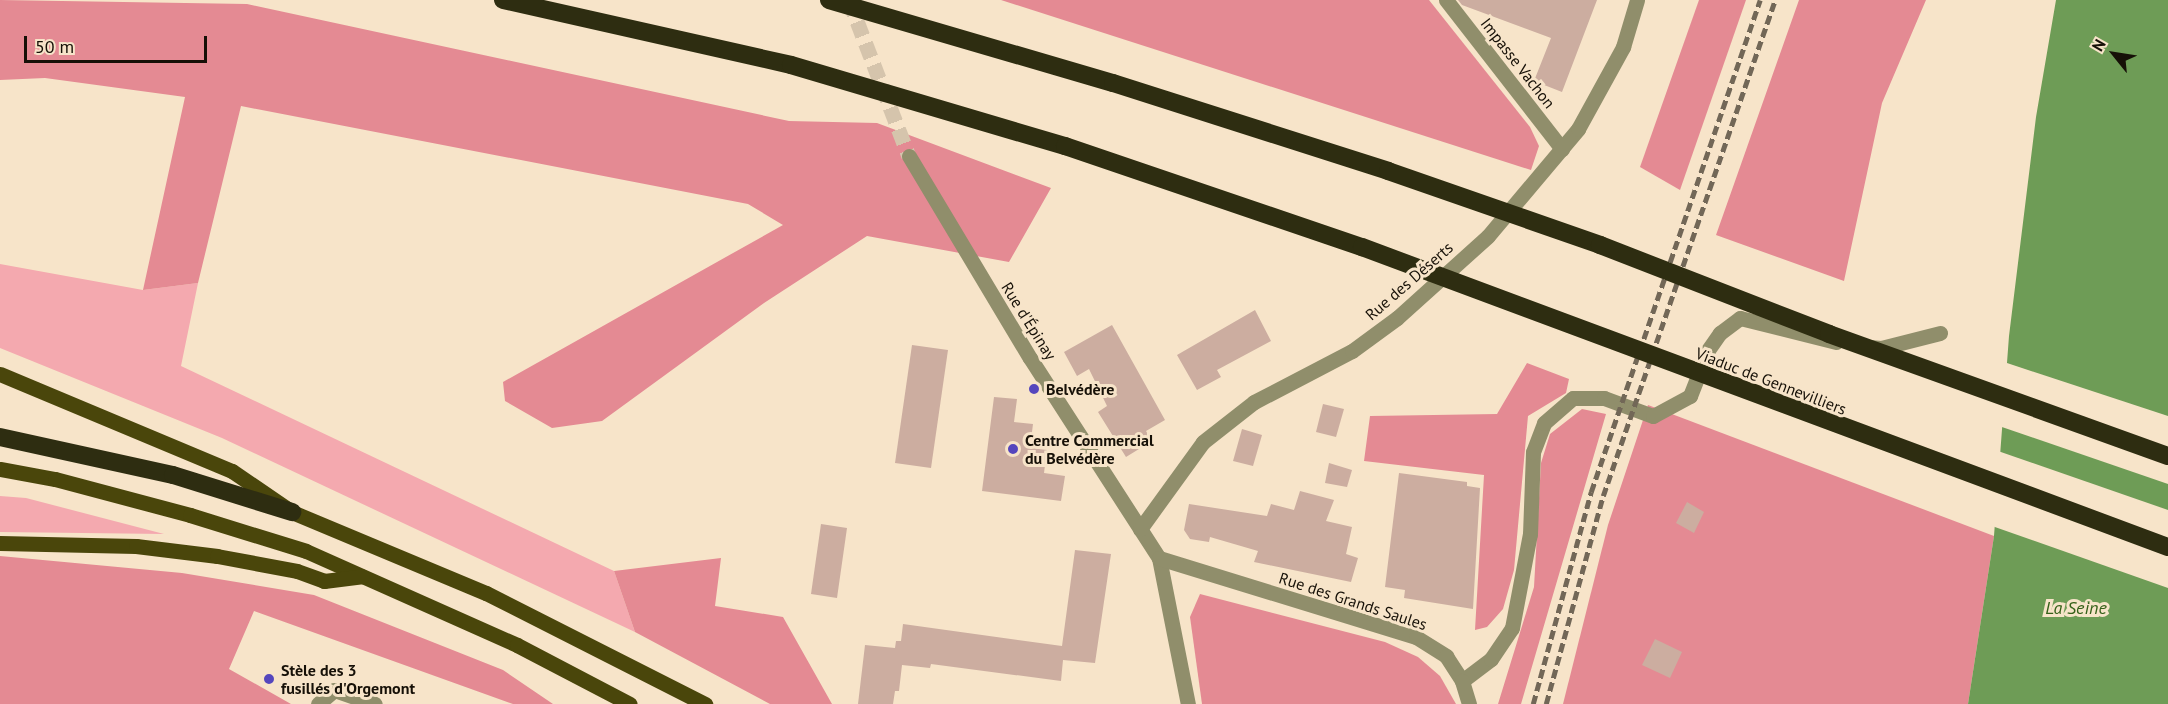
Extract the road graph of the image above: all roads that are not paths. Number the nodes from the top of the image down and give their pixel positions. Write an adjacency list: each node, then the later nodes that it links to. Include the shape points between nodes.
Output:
1 (503, 0): 15 (highway, Viaduc de Gennevilliers, bridge, via 791,65 1065,146 1362,247)
2 (829, 0): 10 (highway, bridge, via 1113,83 1388,171 1600,245 1840,338)
3 (1446, 0): 5 (street, Impasse Vachon)
4 (1637, 0): 5 (street, Rue des Déserts, via 1623,46 1609,74)
5 (1562, 149): 13 (street, Rue des Déserts, via 1488,236 1397,318 1352,351 1254,402 1203,442)
6 (909, 156): 13 (street, Rue d'Épinay)
7 (1940, 333): 18 (street, via 1881,348 1816,339 1740,318 1720,333 1708,350 1690,396 1653,416 1604,398 1573,398 1544,423 1533,452 1530,534 1512,628 1491,659)
8 (0, 374): 12 (main road, via 232,471)
9 (0, 437): 12 (highway, via 173,475)
10 (2168, 456)
11 (0, 469): 17 (main road, via 55,479 190,515 306,551)
12 (292, 512): 22 (main road, via 486,593)
13 (1140, 530): 16 (street, Rue d'Épinay)
14 (0, 543): 17 (main road, via 136,546 217,556 324,581)
15 (2168, 547)
16 (1159, 558): 18 (street, Rue des Grands Saules, via 1416,638 1446,656); 23 (street, Rue d'Épinay)
17 (363, 575): 21 (main road, via 517,645)
18 (1462, 681): 24 (street, Rue des Grands Saules)
19 (318, 704): 20 (street, via 334,690)
20 (375, 704)
21 (630, 704)
22 (705, 704)
23 (1188, 704)
24 (1469, 704)

